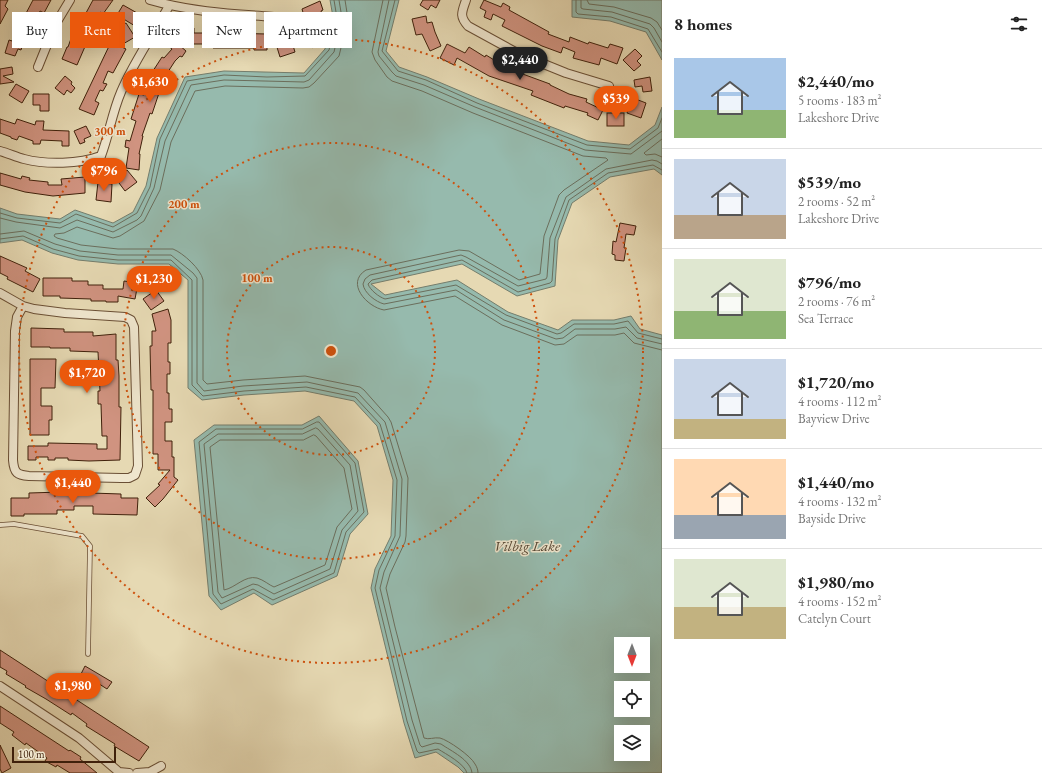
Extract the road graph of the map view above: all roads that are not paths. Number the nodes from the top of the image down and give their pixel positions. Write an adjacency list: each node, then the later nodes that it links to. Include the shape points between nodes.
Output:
1 (70, 0): 6 (street, via 55,25)
2 (150, 0): 4 (street)
3 (466, 0): 7 (street, via 461,15 468,26 519,54 566,73)
4 (169, 6): 5 (street, via 201,12); 8 (street, via 121,92 101,156 51,163 36,162)
5 (264, 16)
6 (38, 67)
7 (609, 86)
8 (0, 151)
9 (0, 293): 10 (street)
10 (23, 306): 10 (street, via 65,313 125,317 131,320 134,327 138,466 135,476 21,476 14,470 14,331 18,313)
11 (0, 526): 12 (lane, via 14,524 82,536 90,546)
12 (88, 654)
13 (0, 686): 15 (street, via 79,738 119,772)
14 (161, 766): 16 (street, via 150,772)
15 (129, 773)
16 (137, 773)

